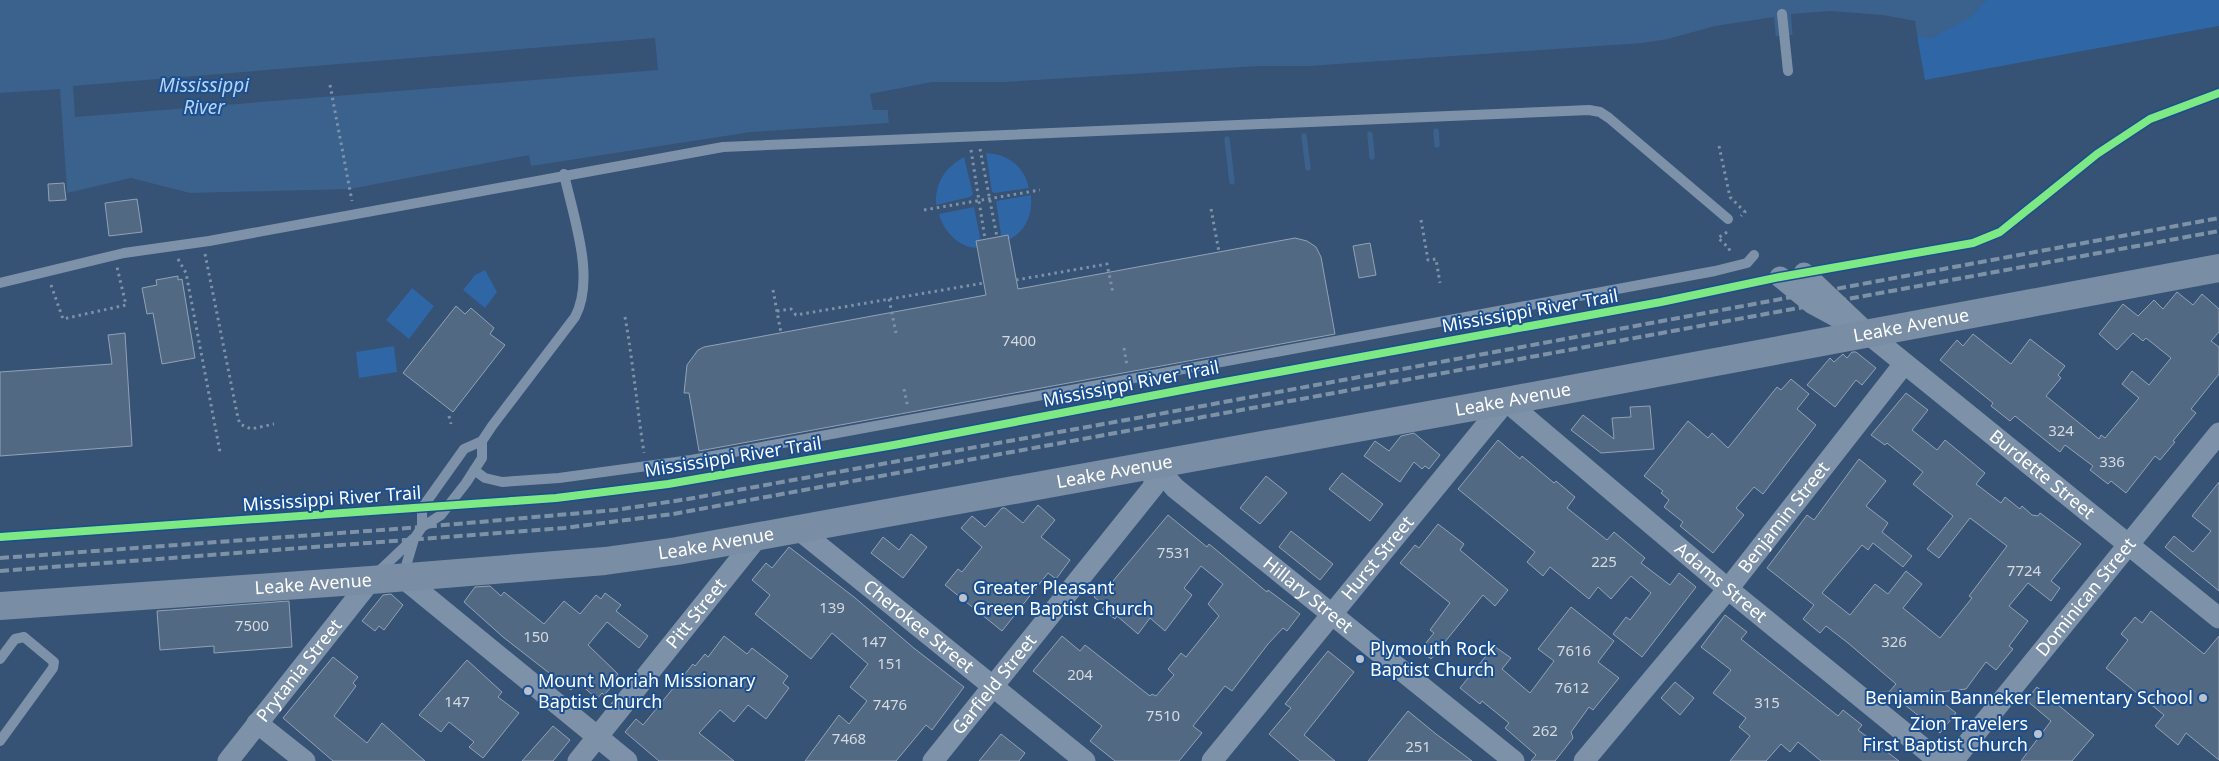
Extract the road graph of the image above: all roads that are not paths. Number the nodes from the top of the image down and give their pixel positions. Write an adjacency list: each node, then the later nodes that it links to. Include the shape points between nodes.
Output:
1 (1782, 14): 2 (lane)
2 (1788, 71)
3 (564, 174): 4 (lane, via 723,147 1589,110 1609,118); 9 (lane, via 170,245); 14 (lane, via 584,275 584,297 575,317)
4 (1732, 222)
5 (1754, 256): 16 (lane, via 1747,263 1716,271 691,460 568,477 502,482 485,478)
6 (2219, 268): 10 (street, Leake Avenue)
7 (1804, 273): 10 (street)
8 (1780, 277): 10 (street, via 1813,304)
9 (0, 283)
10 (1866, 332): 11 (street, Burdette Street); 12 (street, Leake Avenue)
11 (1904, 364): 21 (street, Burdette Street); 24 (street, Benjamin Street)
12 (1506, 401): 15 (street, Leake Avenue); 24 (street, Adams Street); 26 (street, Hurst Street)
13 (2219, 433): 21 (street, Dominican Street)
14 (482, 441): 16 (lane, via 482,458); 17 (lane, via 464,449 422,508)
15 (1153, 463): 18 (street, Leake Avenue); 26 (street, Hillary Street, via 1175,488); 29 (street, Garfield Street, via 1154,486)
16 (474, 470): 17 (lane, via 441,516)
17 (422, 528): 20 (lane)
18 (798, 529): 19 (street, Leake Avenue); 29 (street, Cherokee Street)
19 (757, 538): 22 (street, Leake Avenue, via 605,561); 31 (street, Pitt Street)
20 (414, 539): 22 (lane); 23 (lane)
21 (2128, 545): 27 (street, Burdette Street); 43 (street, Dominican Street)
22 (402, 577): 23 (street, Leake Avenue); 31 (street)
23 (370, 580): 25 (street, Leake Avenue); 30 (street, Prytania Street)
24 (1728, 590): 41 (street, Benjamin Street); 42 (street, Adams Street)
25 (0, 606)
26 (1330, 614): 39 (street, Hurst Street); 40 (street, Hillary Street)
27 (2219, 618)
28 (0, 658): 32 (lane, via 15,639 24,637 54,662 53,668)
29 (993, 687): 37 (street, Garfield Street); 38 (street, Cherokee Street)
30 (257, 723): 33 (street, Prytania Street); 34 (street)
31 (598, 737): 35 (street, Pitt Street); 36 (street)
32 (0, 741)
33 (228, 761)
34 (305, 761)
35 (578, 761)
36 (627, 761)
37 (933, 761)
38 (1085, 761)
39 (1212, 761)
40 (1514, 761)
41 (1584, 761)
42 (1939, 761)
43 (1953, 761)

